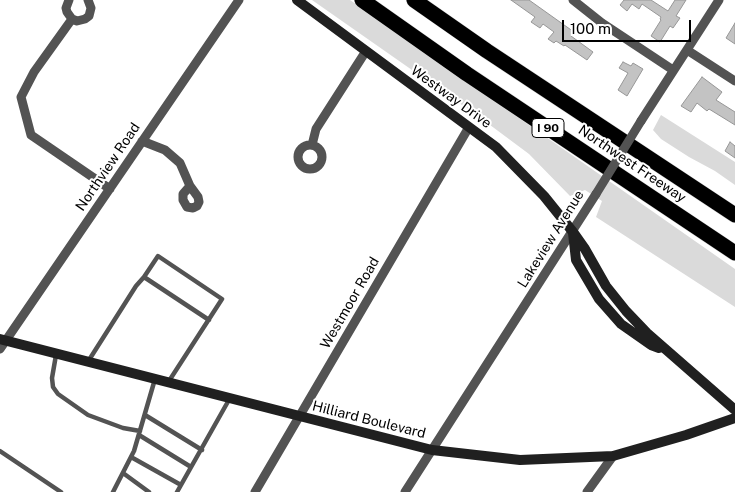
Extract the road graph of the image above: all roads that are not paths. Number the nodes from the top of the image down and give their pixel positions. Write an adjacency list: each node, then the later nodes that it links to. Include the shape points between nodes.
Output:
1 (69, 0): 9 (street, via 66,8)
2 (88, 0): 9 (street, via 91,8 88,16 81,20)
3 (239, 0): 15 (street, Northview Road)
4 (297, 0): 11 (main road, Westway Drive)
5 (362, 0): 21 (highway, Northwest Freeway / I 90)
6 (414, 0): 19 (highway, Northwest Freeway / I 90)
7 (573, 0): 12 (street)
8 (719, 0): 10 (street, Lakeview Avenue)
9 (72, 19): 18 (street, via 34,72 21,97 32,135)
10 (687, 50): 12 (street, Lakeview Avenue); 13 (street)
11 (366, 51): 14 (main road, Westway Drive); 16 (street, via 316,129)
12 (674, 70): 20 (street, Lakeview Avenue, bridge)
13 (735, 81)
14 (469, 127): 20 (main road, Westway Drive, via 496,147 522,173); 33 (street, Westmoor Road)
15 (142, 141): 17 (street, via 173,156 180,163); 18 (street, Northview Road)
16 (312, 145)
17 (190, 186)
18 (110, 189): 24 (street, Northview Road)
19 (735, 215)
20 (573, 232): 31 (main road, Westway Drive, via 606,286 626,311); 37 (street, Lakeview Avenue)
21 (735, 253)
22 (144, 277): 23 (lane); 23 (lane, via 158,256 222,299); 27 (lane)
23 (208, 320): 29 (lane)
24 (3, 339): 25 (street, Northview Road); 26 (main road, Hilliard Boulevard)
25 (0, 349)
26 (56, 353): 27 (main road, Hilliard Boulevard); 35 (lane, via 52,378 58,394 88,415)
27 (88, 362): 28 (main road, Hilliard Boulevard)
28 (155, 379): 29 (main road, Hilliard Boulevard); 32 (lane)
29 (168, 382): 30 (main road, Hilliard Boulevard)
30 (230, 398): 33 (main road, Hilliard Boulevard); 36 (lane)
31 (735, 410)
32 (145, 414): 35 (lane); 36 (lane)
33 (300, 417): 37 (main road, Hilliard Boulevard); 48 (street, Westmoor Road)
34 (735, 418): 39 (main road, Hilliard Boulevard)
35 (139, 433): 40 (lane); 41 (lane)
36 (202, 450): 41 (lane)
37 (432, 450): 39 (main road, Hilliard Boulevard, via 520,460); 49 (street, Lakeview Avenue)
38 (0, 451): 44 (lane)
39 (613, 456): 50 (street)
40 (131, 458): 42 (lane); 43 (lane)
41 (192, 467): 43 (lane)
42 (123, 472): 45 (lane); 46 (lane)
43 (181, 486): 47 (lane)
44 (60, 492)
45 (113, 492)
46 (148, 492)
47 (177, 492)
48 (256, 492)
49 (405, 492)
50 (587, 492)

